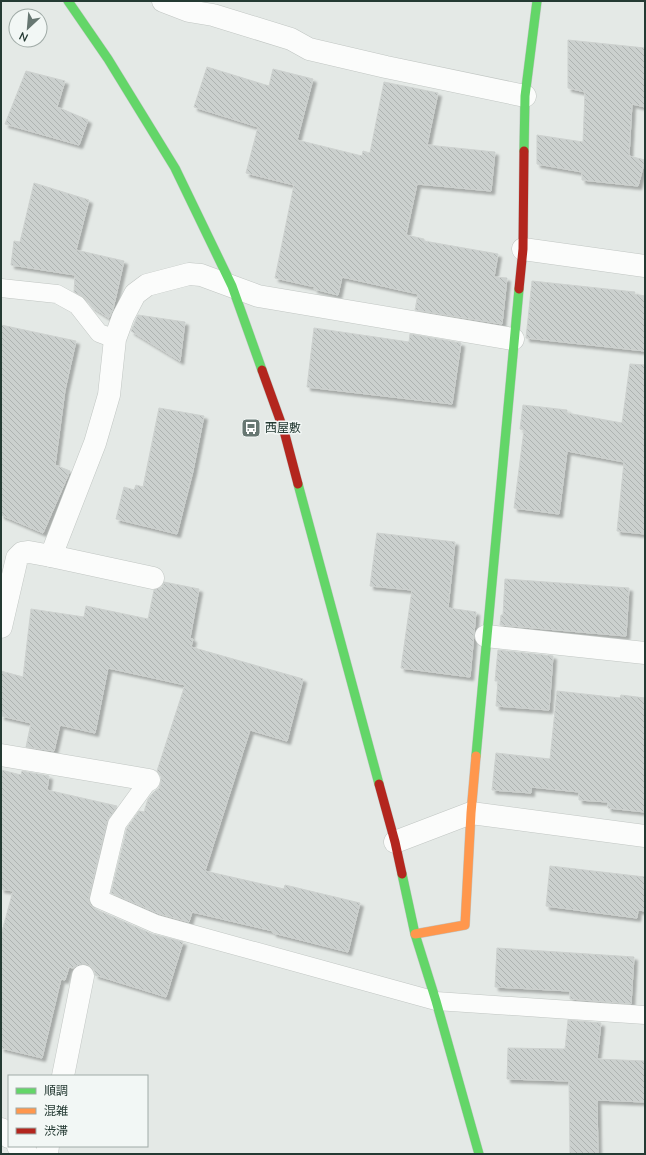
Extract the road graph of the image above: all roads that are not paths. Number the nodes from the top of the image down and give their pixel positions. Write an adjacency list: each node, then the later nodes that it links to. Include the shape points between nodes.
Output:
1 (68, 1): 7 (street, via 108,58 175,168)
2 (163, 1): 4 (street, via 189,11 213,15 291,39 309,49)
3 (537, 1): 4 (street)
4 (525, 96): 5 (street)
5 (523, 249): 6 (street); 10 (street)
6 (645, 266)
7 (232, 286): 9 (street, via 201,275 189,274 147,285 135,294 123,317); 10 (street, via 272,299); 20 (street, via 284,431)
8 (1, 288): 9 (lane, via 57,294 77,305 99,334)
9 (116, 339): 11 (street, via 109,396 95,443)
10 (513, 339): 14 (street)
11 (51, 556): 12 (street); 13 (street, via 29,552 22,553 17,558)
12 (153, 578)
13 (1, 627)
14 (486, 636): 15 (street); 18 (street)
15 (645, 653)
16 (1, 755): 17 (street)
17 (149, 780): 23 (lane, via 117,824 99,899 156,924)
18 (471, 813): 19 (street); 20 (street); 21 (street, via 465,925)
19 (645, 836)
20 (395, 842): 21 (street)
21 (415, 934): 23 (street)
22 (84, 976): 25 (street)
23 (436, 1001): 24 (lane); 28 (street)
24 (645, 1015)
25 (63, 1075)
26 (19, 1147): 27 (street)
27 (27, 1154)
28 (479, 1154)

